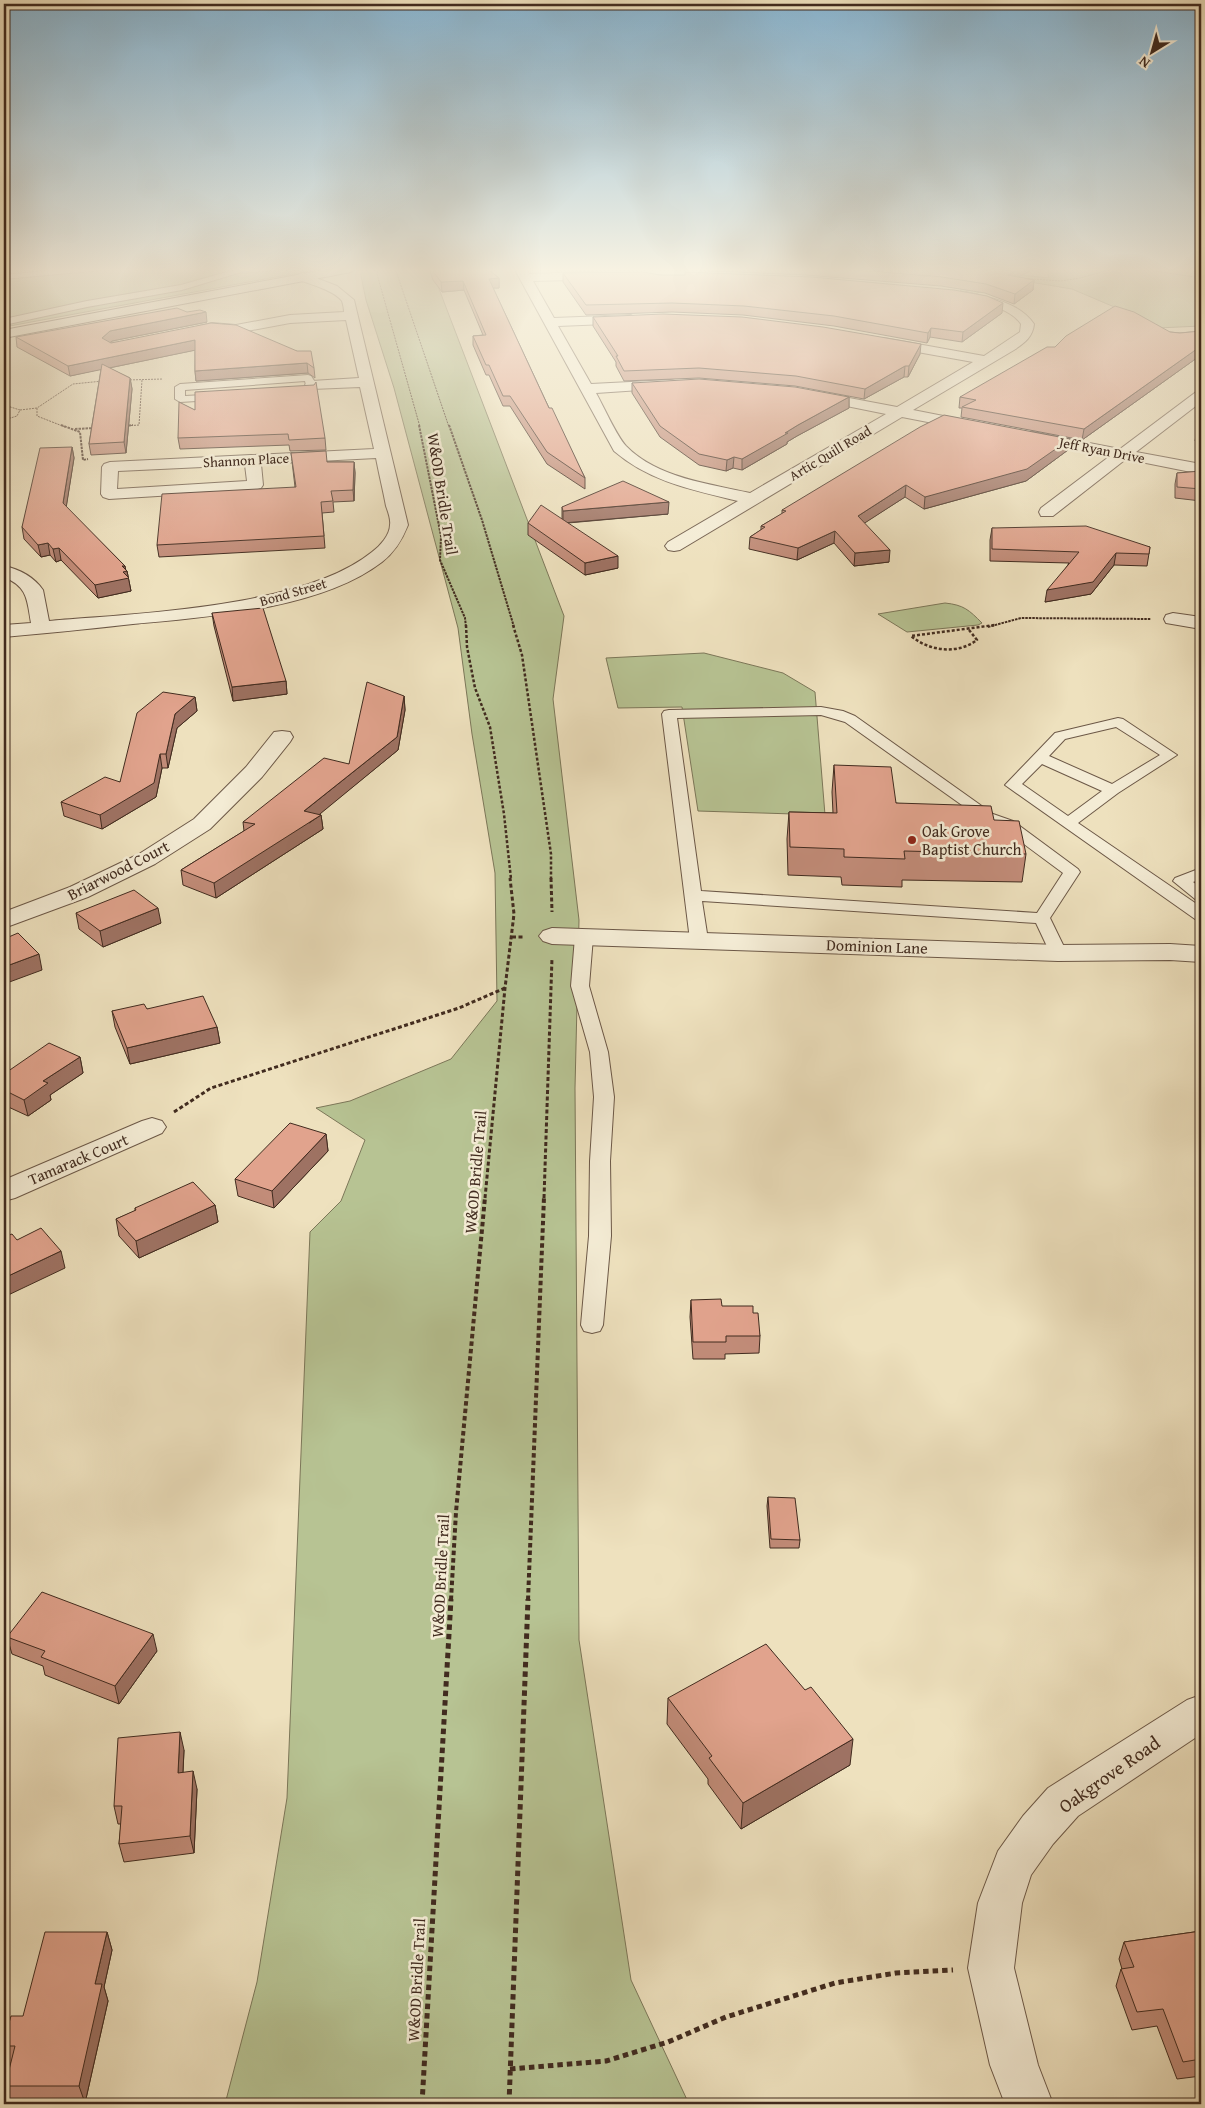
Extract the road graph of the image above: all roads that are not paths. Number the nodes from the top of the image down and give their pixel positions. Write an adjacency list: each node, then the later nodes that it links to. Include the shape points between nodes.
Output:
1 (363, 366): 4 (street, Bond Street)
2 (574, 366): 7 (street)
3 (975, 366): 10 (street, Artic Quill Road)
4 (366, 382): 6 (street); 13 (street, Bond Street)
5 (684, 384): 7 (street)
6 (312, 385): 6 (lane, via 312,392 180,399 180,387 308,378)
7 (586, 389): 17 (street, via 619,448 628,457 681,482)
8 (795, 392): 10 (street)
9 (1201, 395): 14 (street)
10 (899, 411): 11 (street); 17 (street, Artic Quill Road)
11 (987, 428)
12 (1016, 434): 14 (street, Jeff Ryan Drive)
13 (383, 453): 15 (street, Shannon Place); 23 (street, Bond Street, via 399,525 383,552 365,565 317,588 253,604)
14 (1123, 454): 16 (street, Jeff Ryan Drive); 18 (street)
15 (253, 460): 15 (street, Shannon Place, via 255,485 108,494 110,467)
16 (1201, 469)
17 (753, 499): 19 (street, Artic Quill Road)
18 (1047, 512)
19 (674, 546)
20 (4, 571): 23 (street, via 19,577 34,590)
21 (1173, 619): 22 (street)
22 (1201, 623)
23 (41, 627): 24 (street, Bond Street)
24 (4, 631)
25 (282, 737): 34 (street, Briarwood Court, via 254,772 202,824 147,859 79,892)
26 (1039, 757): 27 (lane); 27 (lane, via 1060,736 1118,722 1170,755); 28 (lane, via 1013,785)
27 (1113, 790): 28 (lane)
28 (1068, 823): 32 (lane)
29 (1201, 873): 31 (lane, via 1181,881)
30 (693, 895): 33 (lane); 33 (lane, via 669,714 821,712 850,719 988,817 1007,824 1072,872); 37 (lane)
31 (1201, 895)
32 (1201, 915)
33 (1042, 918): 38 (lane)
34 (4, 921)
35 (552, 936): 36 (street, Dominion Lane)
36 (584, 937): 37 (street, Dominion Lane); 42 (lane, via 580,986 599,1052 604,1097 600,1236)
37 (699, 940): 38 (street, Dominion Lane)
38 (1058, 953): 39 (street, Dominion Lane)
39 (1201, 954)
40 (152, 1127): 41 (street, Tamarack Court)
41 (4, 1191)
42 (592, 1325)
43 (1201, 1712): 44 (street, Oakgrove Road, via 1063,1802 1013,1866 1000,1903 991,1968 1014,2065)
44 (1029, 2104)

